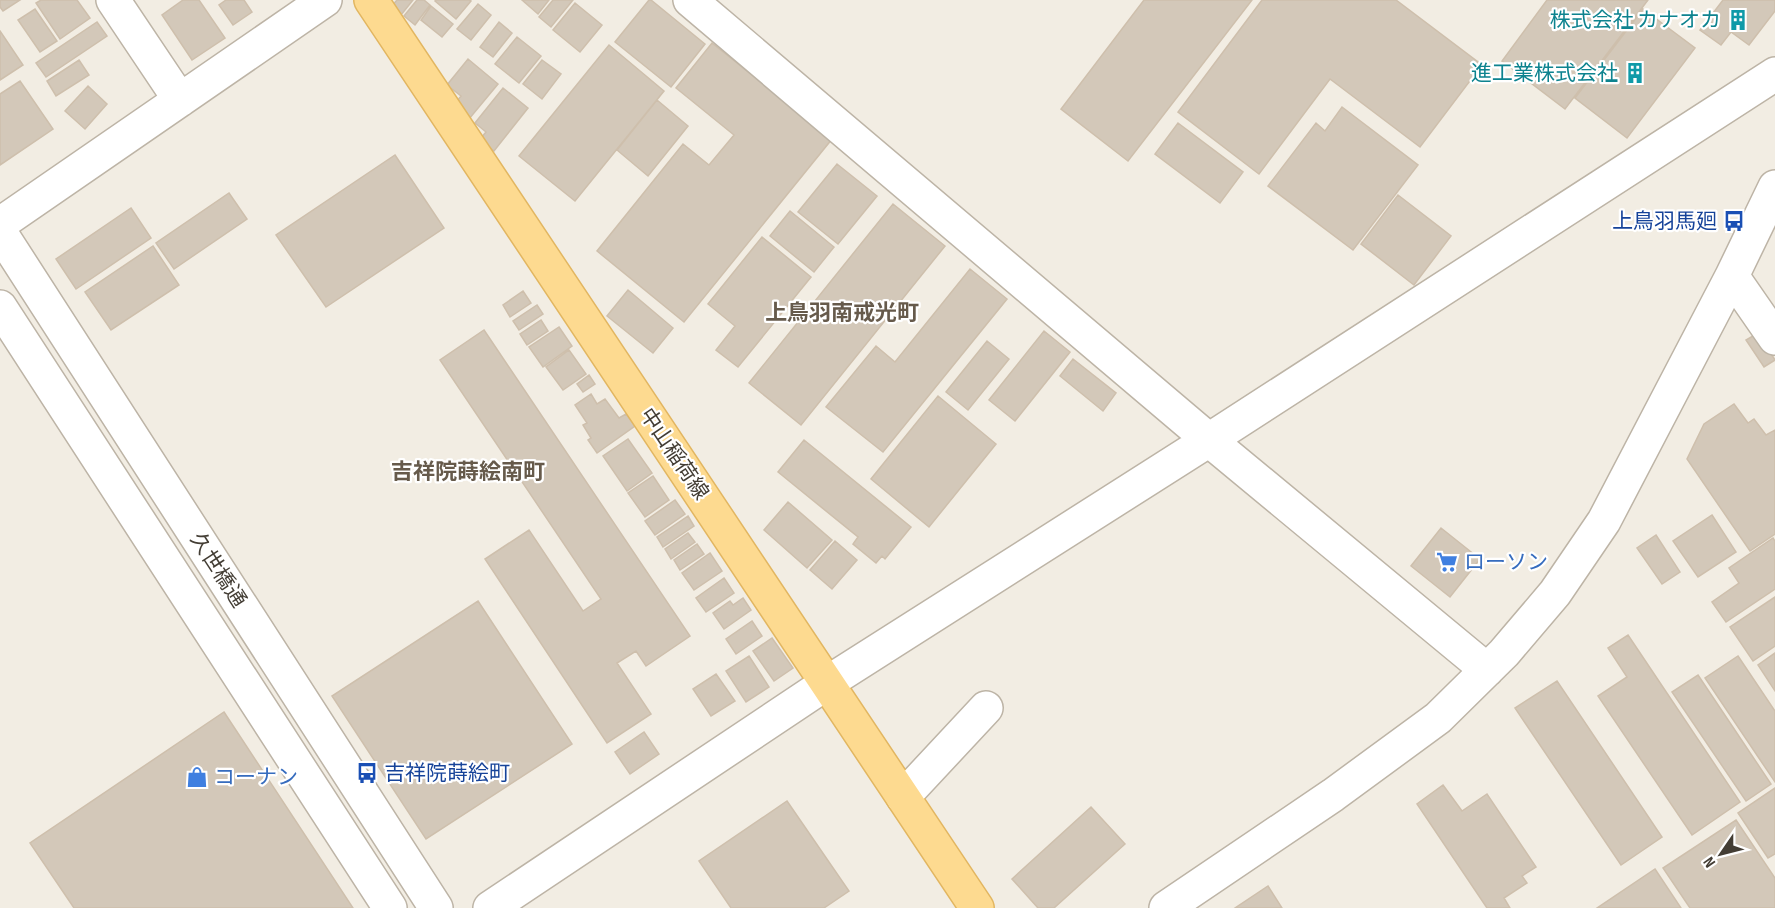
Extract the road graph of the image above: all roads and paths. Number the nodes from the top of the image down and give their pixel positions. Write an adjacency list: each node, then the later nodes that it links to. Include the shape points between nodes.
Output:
1 (113, 0): 6 (street)
2 (325, 0): 6 (street)
3 (371, 0): 15 (main road, 中山稲荷線)
4 (690, 0): 13 (street)
5 (1775, 74): 13 (street)
6 (180, 100): 8 (street)
7 (1775, 187): 10 (street)
8 (0, 224)
9 (0, 232): 19 (street, 久世橋通)
10 (1732, 276): 12 (street); 14 (street, via 1604,521 1555,593)
11 (0, 307): 18 (street, 久世橋通)
12 (1775, 339)
13 (1209, 440): 14 (street); 15 (street)
14 (1487, 670): 22 (street, via 1438,718)
15 (827, 683): 17 (main road, 中山稲荷線); 20 (street)
16 (986, 708): 17 (street)
17 (903, 796): 21 (main road, 中山稲荷線)
18 (390, 908)
19 (436, 908)
20 (490, 908)
21 (977, 908)
22 (1166, 908)

